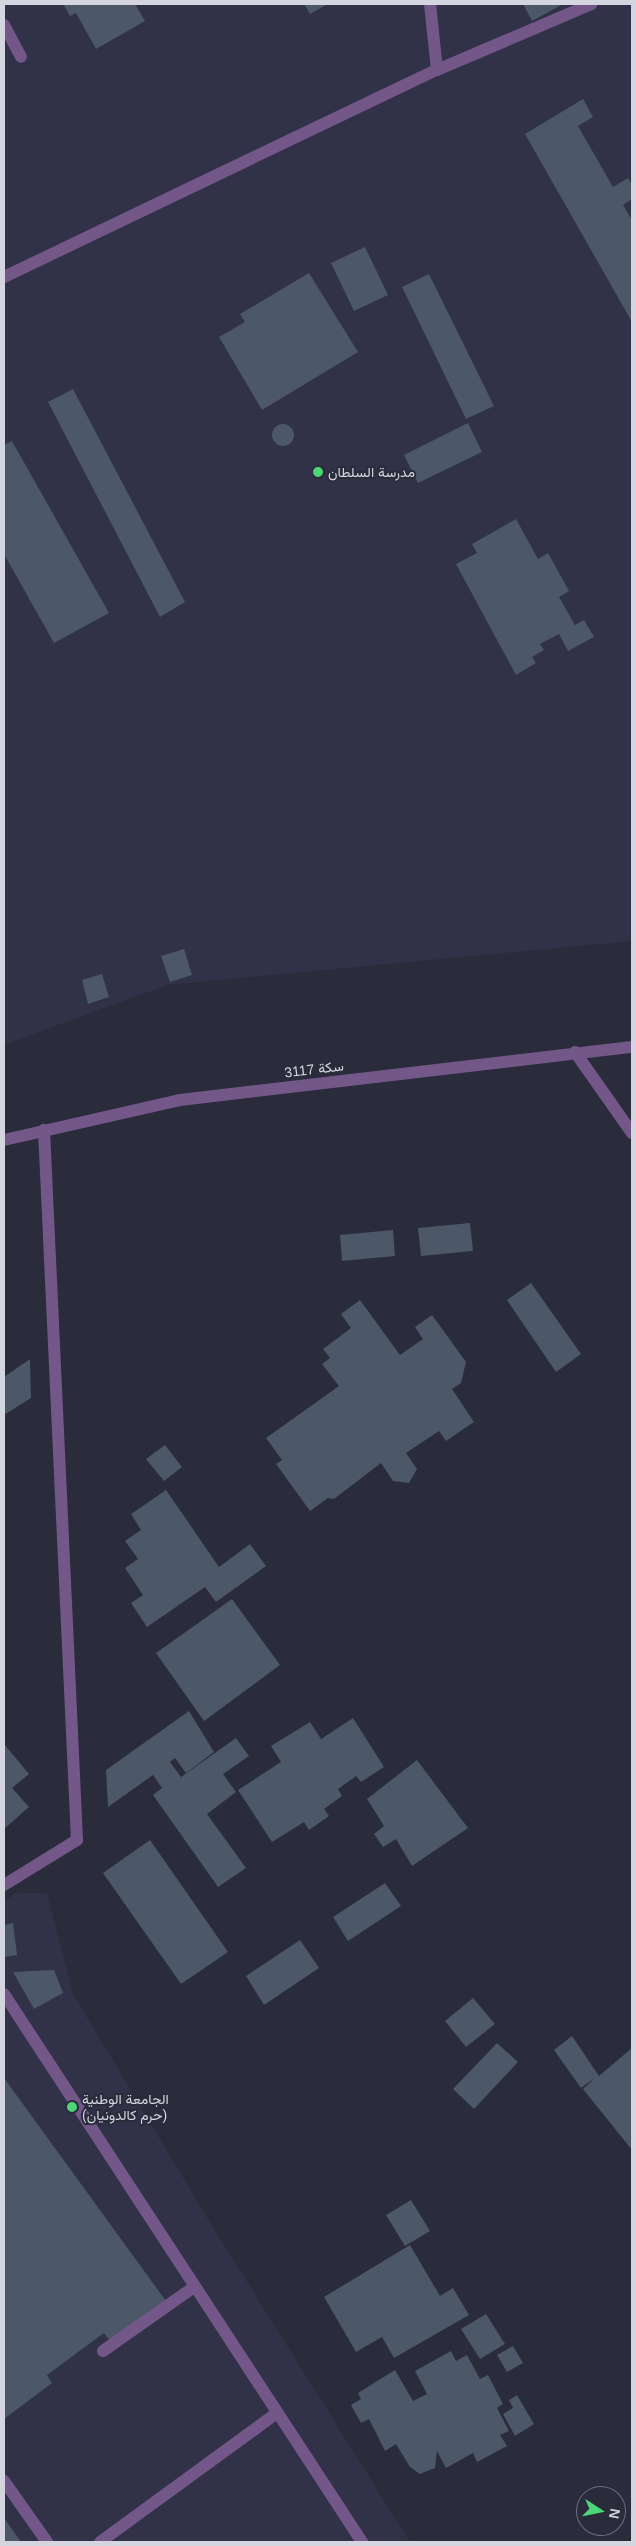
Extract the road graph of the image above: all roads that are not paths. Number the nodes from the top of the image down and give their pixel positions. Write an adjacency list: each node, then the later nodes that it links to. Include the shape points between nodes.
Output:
1 (430, 4): 5 (street)
2 (592, 4): 5 (street)
3 (4, 25): 4 (street)
4 (21, 57)
5 (437, 70): 6 (street)
6 (4, 277)
7 (632, 1047): 8 (street, سكة 3117)
8 (575, 1052): 9 (street, سكة 3117, via 180,1100); 10 (street)
9 (44, 1130): 11 (street, سكة 3117); 12 (street, via 77,1840)
10 (632, 1133)
11 (4, 1140)
12 (4, 1885)
13 (4, 1994): 14 (street)
14 (194, 2287): 15 (street); 16 (street)
15 (103, 2351)
16 (278, 2413): 19 (street); 20 (street)
17 (4, 2481): 18 (street)
18 (48, 2542)
19 (100, 2542)
20 (362, 2542)

